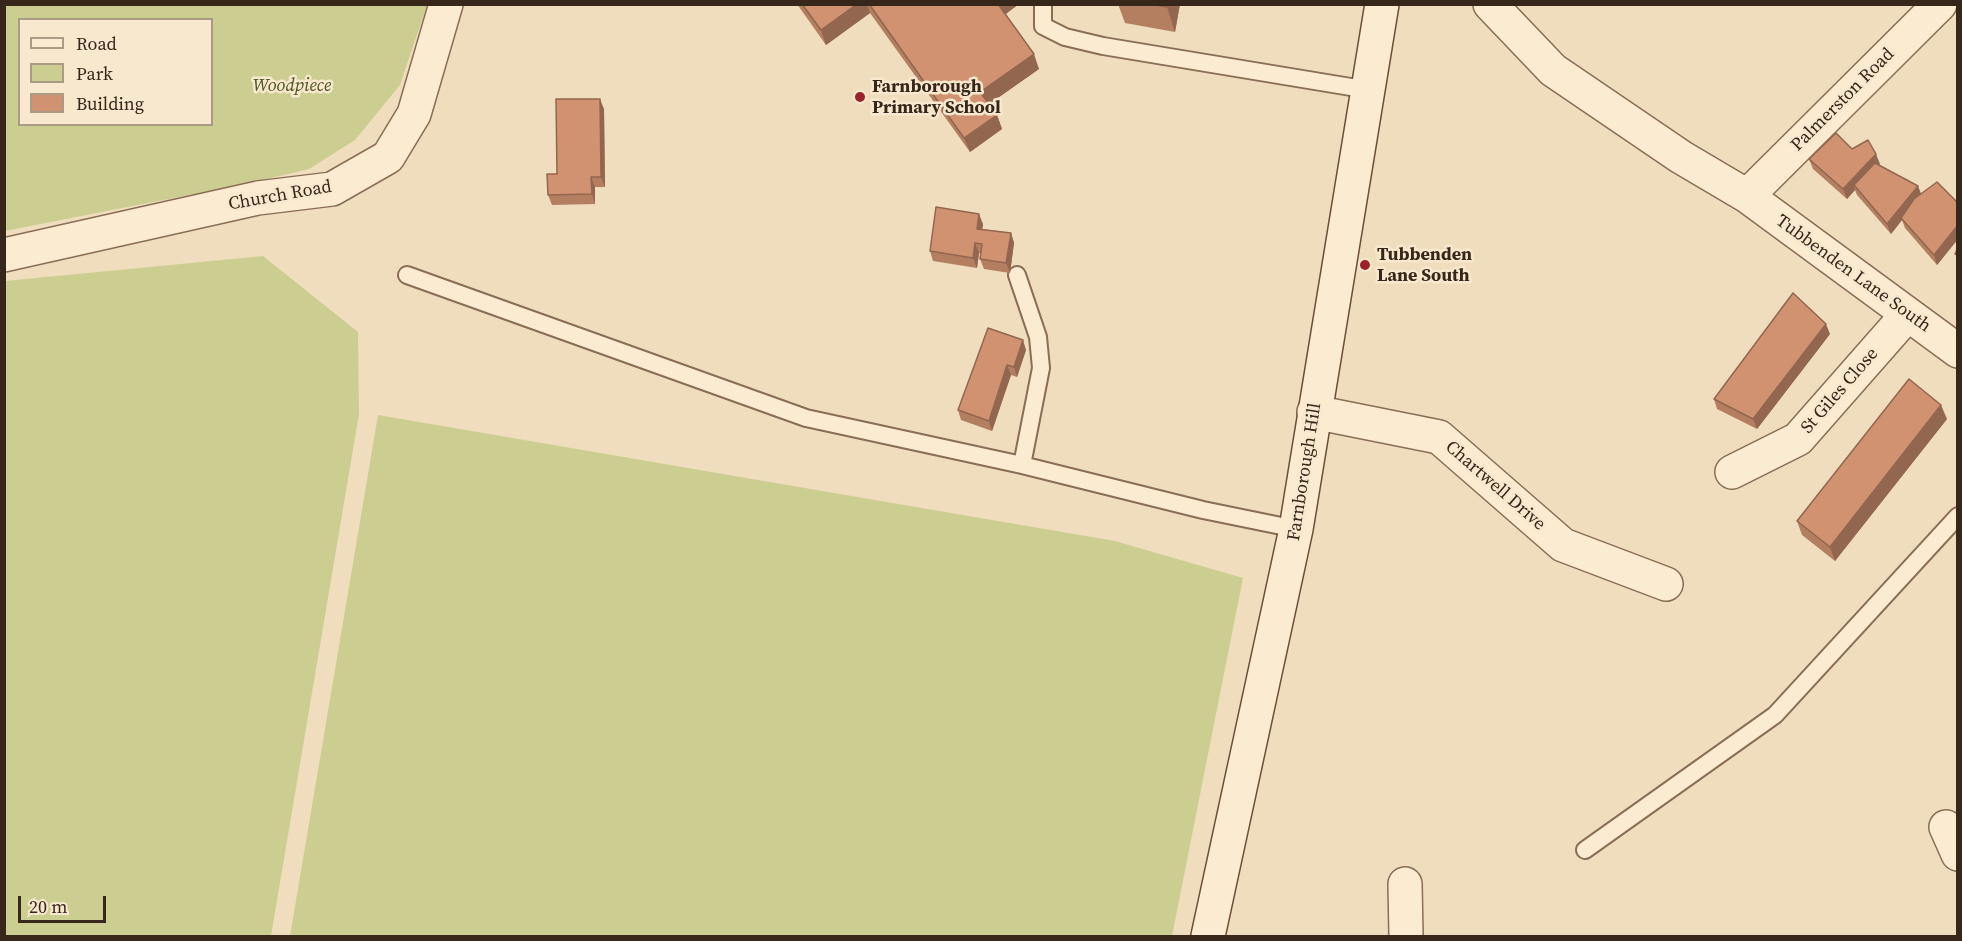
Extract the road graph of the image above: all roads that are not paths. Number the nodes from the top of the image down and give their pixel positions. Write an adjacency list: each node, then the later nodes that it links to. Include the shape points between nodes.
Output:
1 (446, 4): 8 (street, Church Road, via 414,114 388,157 332,189 258,198)
2 (1043, 4): 6 (lane, via 1043,26 1065,37)
3 (1382, 4): 6 (street, Farnborough Hill)
4 (1490, 4): 7 (street, Tubbenden Lane South, via 1553,70 1681,157)
5 (1940, 4): 7 (street, Palmerston Road)
6 (1369, 90): 13 (street, Farnborough Hill)
7 (1747, 196): 11 (street, Tubbenden Lane South)
8 (4, 255)
9 (407, 275): 14 (lane, via 806,418)
10 (1017, 275): 14 (lane, via 1038,337 1041,368)
11 (1907, 315): 12 (street, Tubbenden Lane South); 15 (street, St Giles Close, via 1798,439)
12 (1958, 351)
13 (1314, 412): 17 (street, Farnborough Hill); 18 (street, Chartwell Drive, via 1439,437 1563,545)
14 (1022, 465): 17 (lane)
15 (1732, 472)
16 (1958, 516): 19 (lane, via 1775,715)
17 (1296, 529): 21 (street, Farnborough Hill)
18 (1666, 584)
19 (1585, 850)
20 (1405, 884): 22 (street)
21 (1208, 936)
22 (1406, 936)

